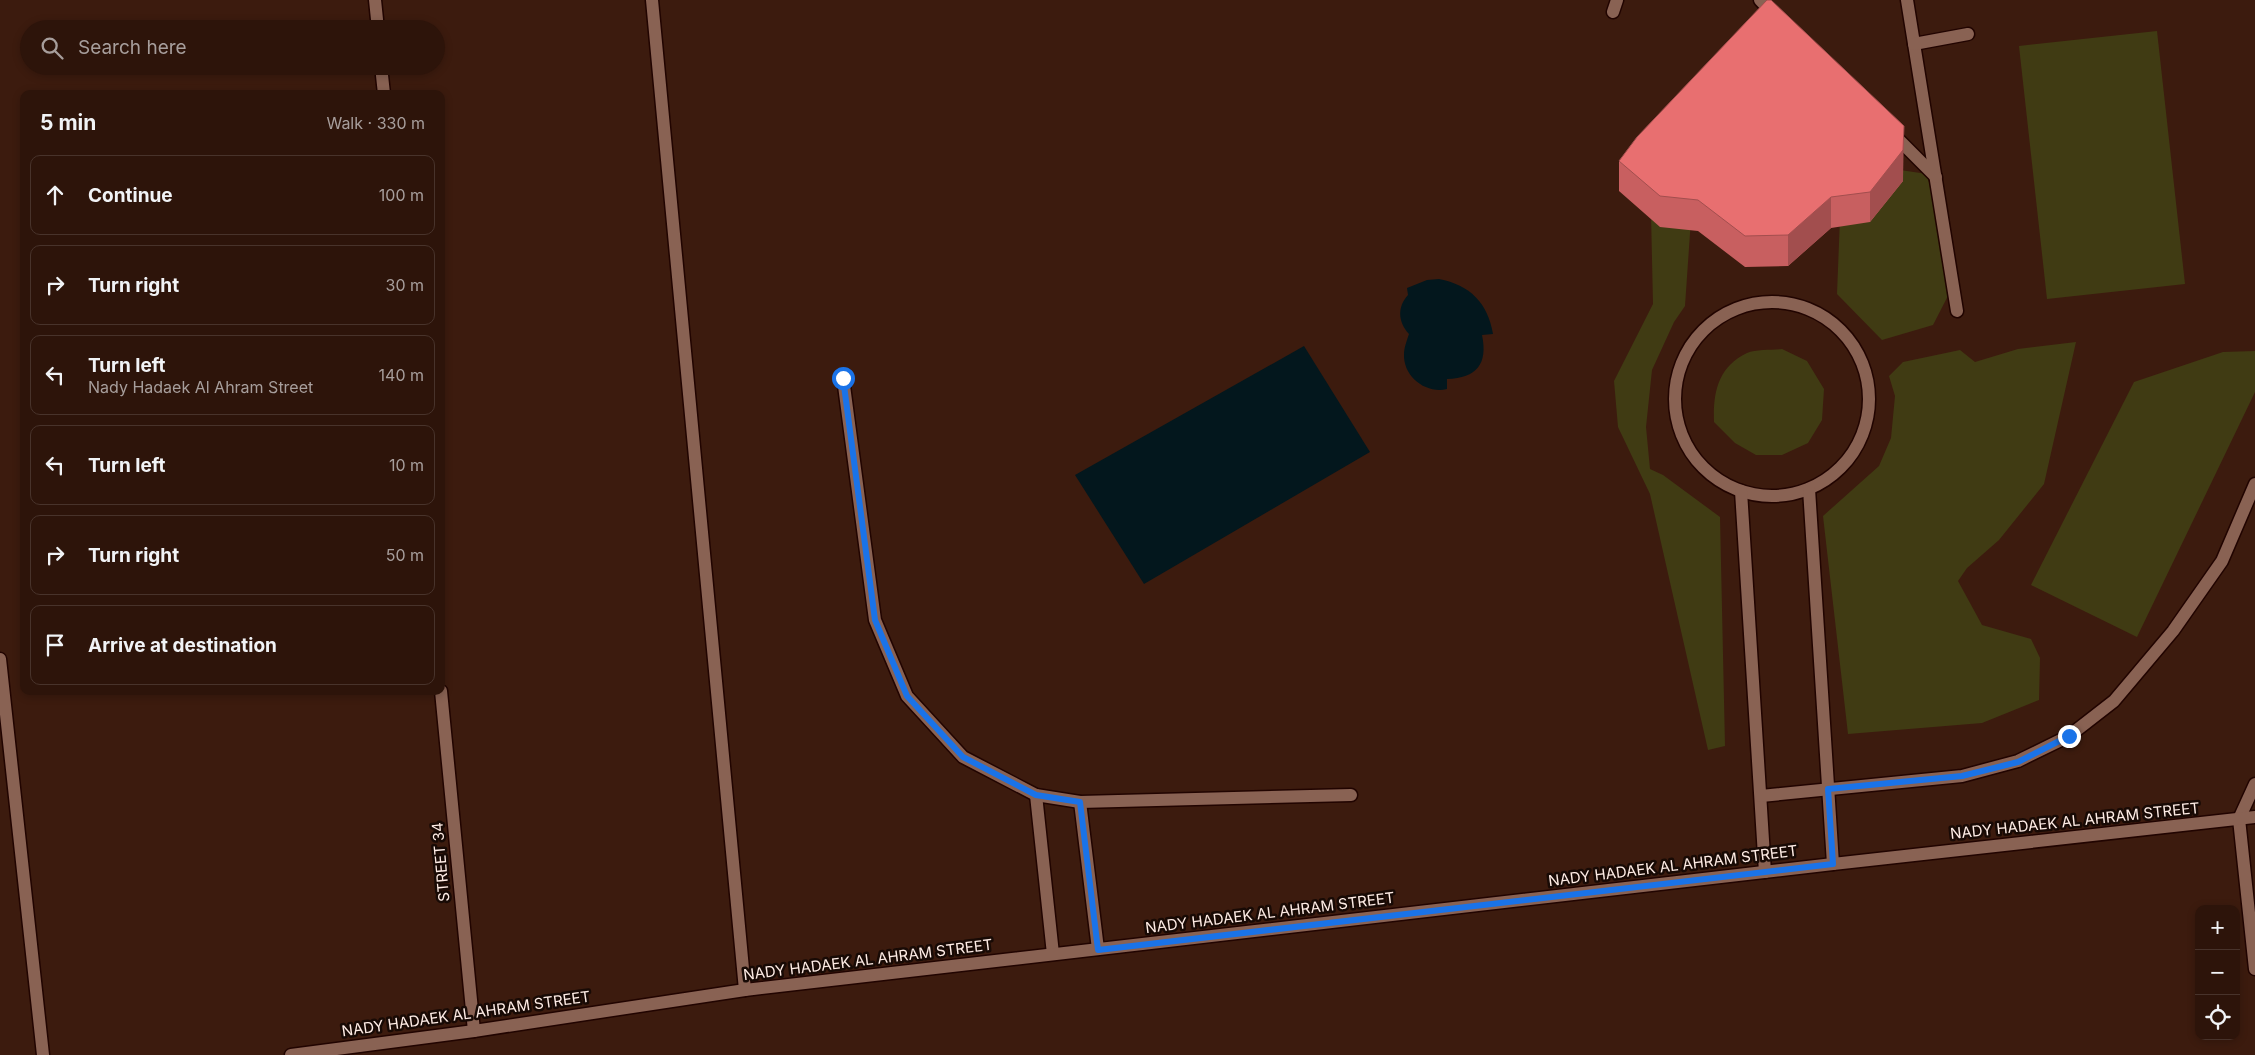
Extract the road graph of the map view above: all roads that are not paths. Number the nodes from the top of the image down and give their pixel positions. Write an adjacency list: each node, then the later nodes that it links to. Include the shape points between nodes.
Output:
1 (375, 0): 5 (street)
2 (652, 0): 33 (street)
3 (1760, 0): 6 (street)
4 (1907, 0): 8 (street)
5 (377, 20)
6 (1787, 27)
7 (1968, 34): 8 (street)
8 (1914, 44): 12 (street)
9 (382, 75): 10 (street)
10 (384, 90)
11 (1882, 123): 12 (street)
12 (1936, 177): 13 (street)
13 (1957, 311)
14 (843, 378): 22 (street, via 875,620 907,696 963,757)
15 (2255, 484): 21 (street, via 2222,561 2173,631 2114,700 2069,736 2018,762 1962,776)
16 (1810, 489): 17 (street, via 1775,496); 17 (street, via 1828,479 1856,449 1865,430 1870,388 1856,349 1844,332 1810,308 1769,301 1748,304 1711,322 1696,337 1678,374 1676,416 1682,436 1706,470); 21 (street)
17 (1741, 491): 24 (street)
18 (0, 659): 35 (street)
19 (441, 695): 34 (street, STREET 34)
20 (2255, 784): 27 (street)
21 (1828, 789): 24 (street); 28 (street)
22 (1036, 795): 25 (street); 31 (street)
23 (1351, 796): 25 (street)
24 (1761, 796): 29 (street)
25 (1080, 802): 30 (street)
26 (2255, 818): 27 (street, NADY HADAEK AL AHRAM STREET)
27 (2239, 819): 28 (street, NADY HADAEK AL AHRAM STREET); 32 (street)
28 (1833, 864): 29 (street, NADY HADAEK AL AHRAM STREET)
29 (1765, 872): 30 (street, NADY HADAEK AL AHRAM STREET)
30 (1098, 950): 31 (street, NADY HADAEK AL AHRAM STREET)
31 (1053, 954): 33 (street, NADY HADAEK AL AHRAM STREET)
32 (2255, 969)
33 (745, 990): 34 (street, NADY HADAEK AL AHRAM STREET)
34 (474, 1030): 36 (street, NADY HADAEK AL AHRAM STREET)
35 (43, 1055)
36 (291, 1055)

